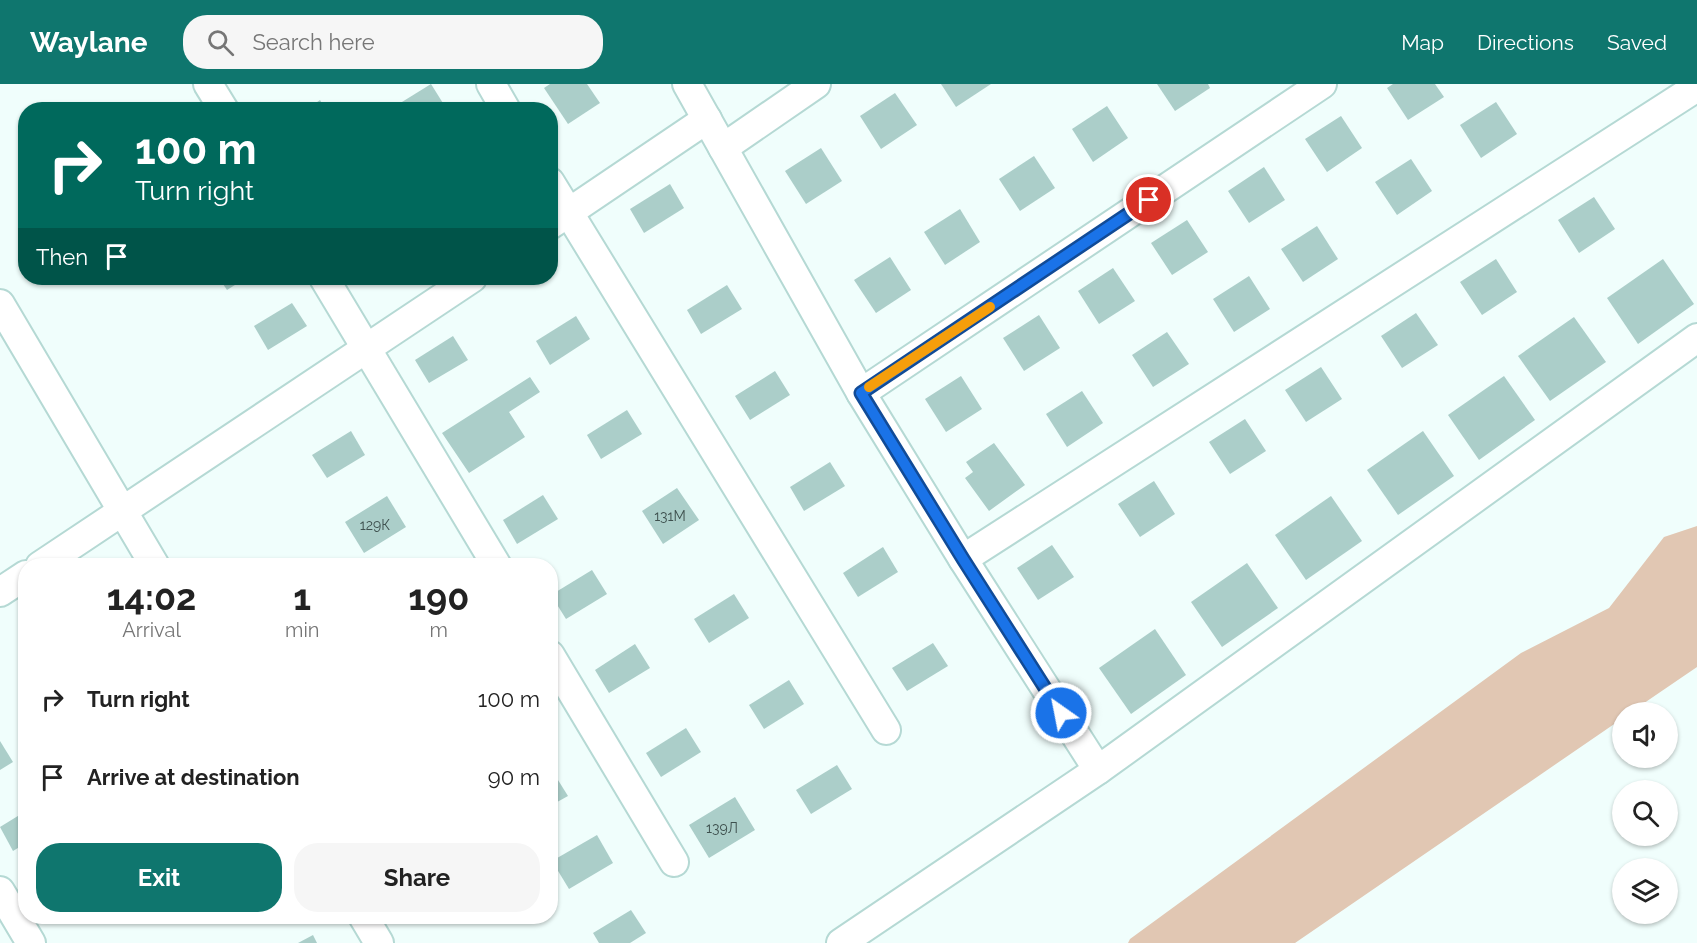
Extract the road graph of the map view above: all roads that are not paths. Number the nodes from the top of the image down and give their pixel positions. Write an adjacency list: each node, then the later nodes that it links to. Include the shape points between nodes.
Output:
1 (208, 84): 7 (street)
2 (491, 84): 8 (street)
3 (687, 84): 9 (street)
4 (816, 84): 10 (street)
5 (1322, 84): 17 (street)
6 (1697, 87): 22 (street)
7 (219, 102)
8 (501, 102)
9 (707, 119): 10 (street); 11 (street)
10 (723, 148): 17 (street)
11 (560, 219): 26 (street)
12 (328, 285): 16 (street)
13 (462, 285): 16 (street)
14 (0, 304): 18 (street)
15 (1697, 338): 27 (street)
16 (367, 348): 18 (street); 21 (street)
17 (861, 393): 22 (street)
18 (122, 511): 19 (street); 20 (street)
19 (52, 558)
20 (150, 558)
21 (492, 558)
22 (963, 559): 27 (street)
23 (18, 580): 24 (street)
24 (0, 592)
25 (558, 668): 28 (street)
26 (886, 730)
27 (1098, 770): 35 (street)
28 (675, 862)
29 (0, 891): 30 (street)
30 (18, 920)
31 (20, 924): 33 (street)
32 (368, 924): 34 (street)
33 (32, 943)
34 (379, 943)
35 (841, 943)

